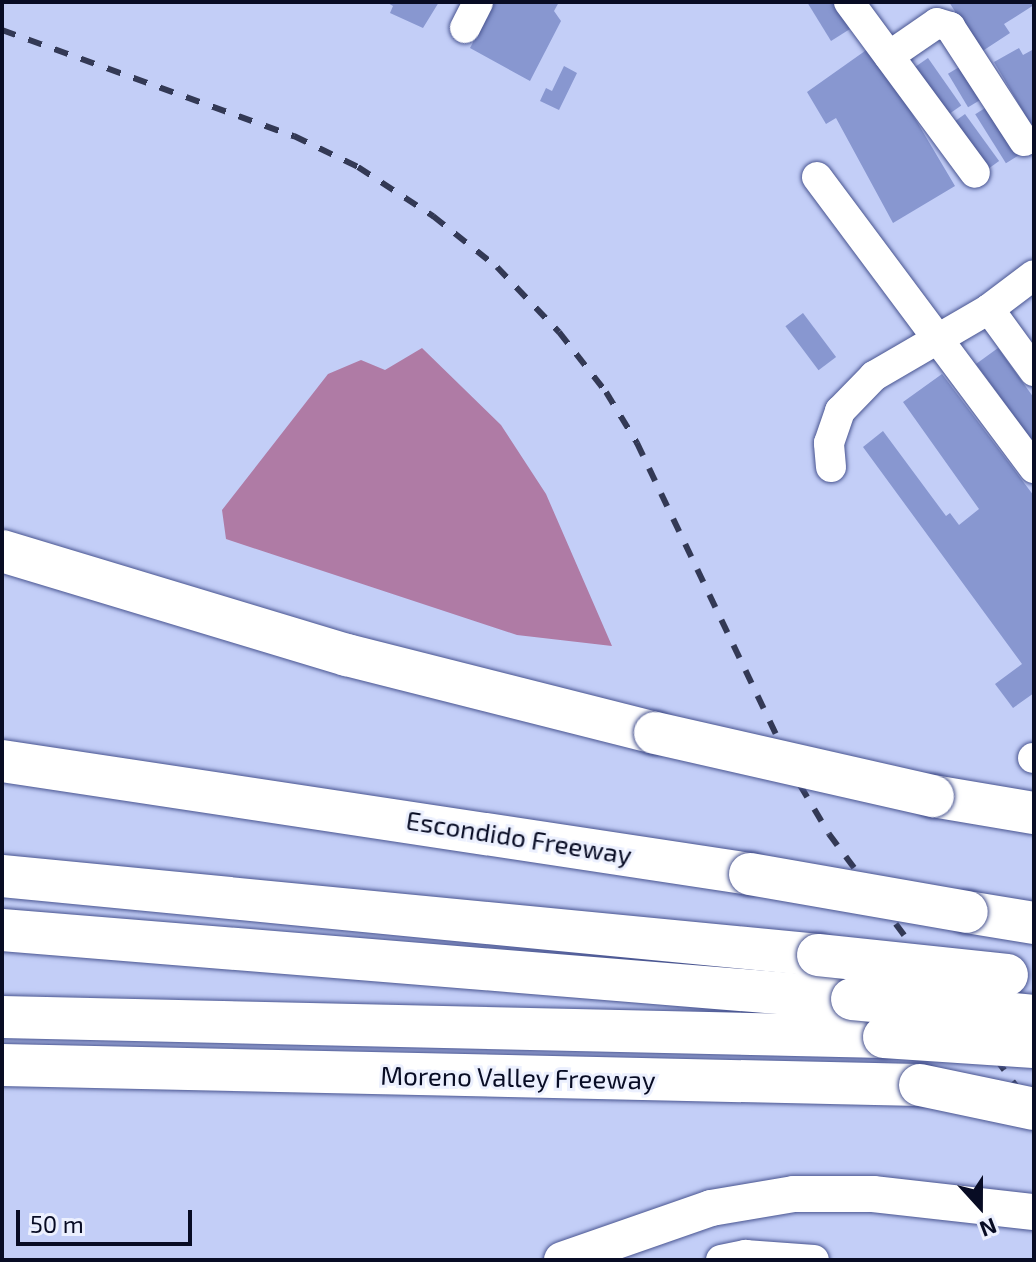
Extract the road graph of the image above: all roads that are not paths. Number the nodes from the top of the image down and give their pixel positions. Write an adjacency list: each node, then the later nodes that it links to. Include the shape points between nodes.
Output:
1 (849, 2): 2 (street)
2 (889, 56): 3 (street, via 937,23 950,27); 4 (street)
3 (1024, 141)
4 (975, 173)
5 (817, 177): 8 (street)
6 (1034, 275): 7 (street)
7 (989, 309): 8 (street); 9 (street)
8 (939, 337): 10 (street, via 874,376 840,411 829,443); 11 (street)
9 (1034, 371)
10 (831, 467)
11 (1034, 468)
12 (2, 551): 14 (highway, bridge, via 347,655 655,733 933,796)
13 (2, 761): 16 (highway, Escondido Freeway, bridge, via 750,874)
14 (1034, 813)
15 (2, 876): 18 (highway, bridge)
16 (1034, 923)
17 (2, 930): 19 (highway, bridge)
18 (1021, 976)
19 (1034, 1016)
20 (2, 1017): 21 (highway, bridge, via 884,1037)
21 (1034, 1047)
22 (2, 1065): 23 (highway, Moreno Valley Freeway)
23 (920, 1085): 24 (highway, Moreno Valley Freeway, bridge); 25 (highway, bridge)
24 (1034, 1095)
25 (1034, 1109)
26 (1034, 1212): 27 (main road, via 975,1202 823,1193 757,1199 696,1213)
27 (570, 1259)
28 (721, 1260): 29 (street, via 745,1255)
29 (814, 1260)

